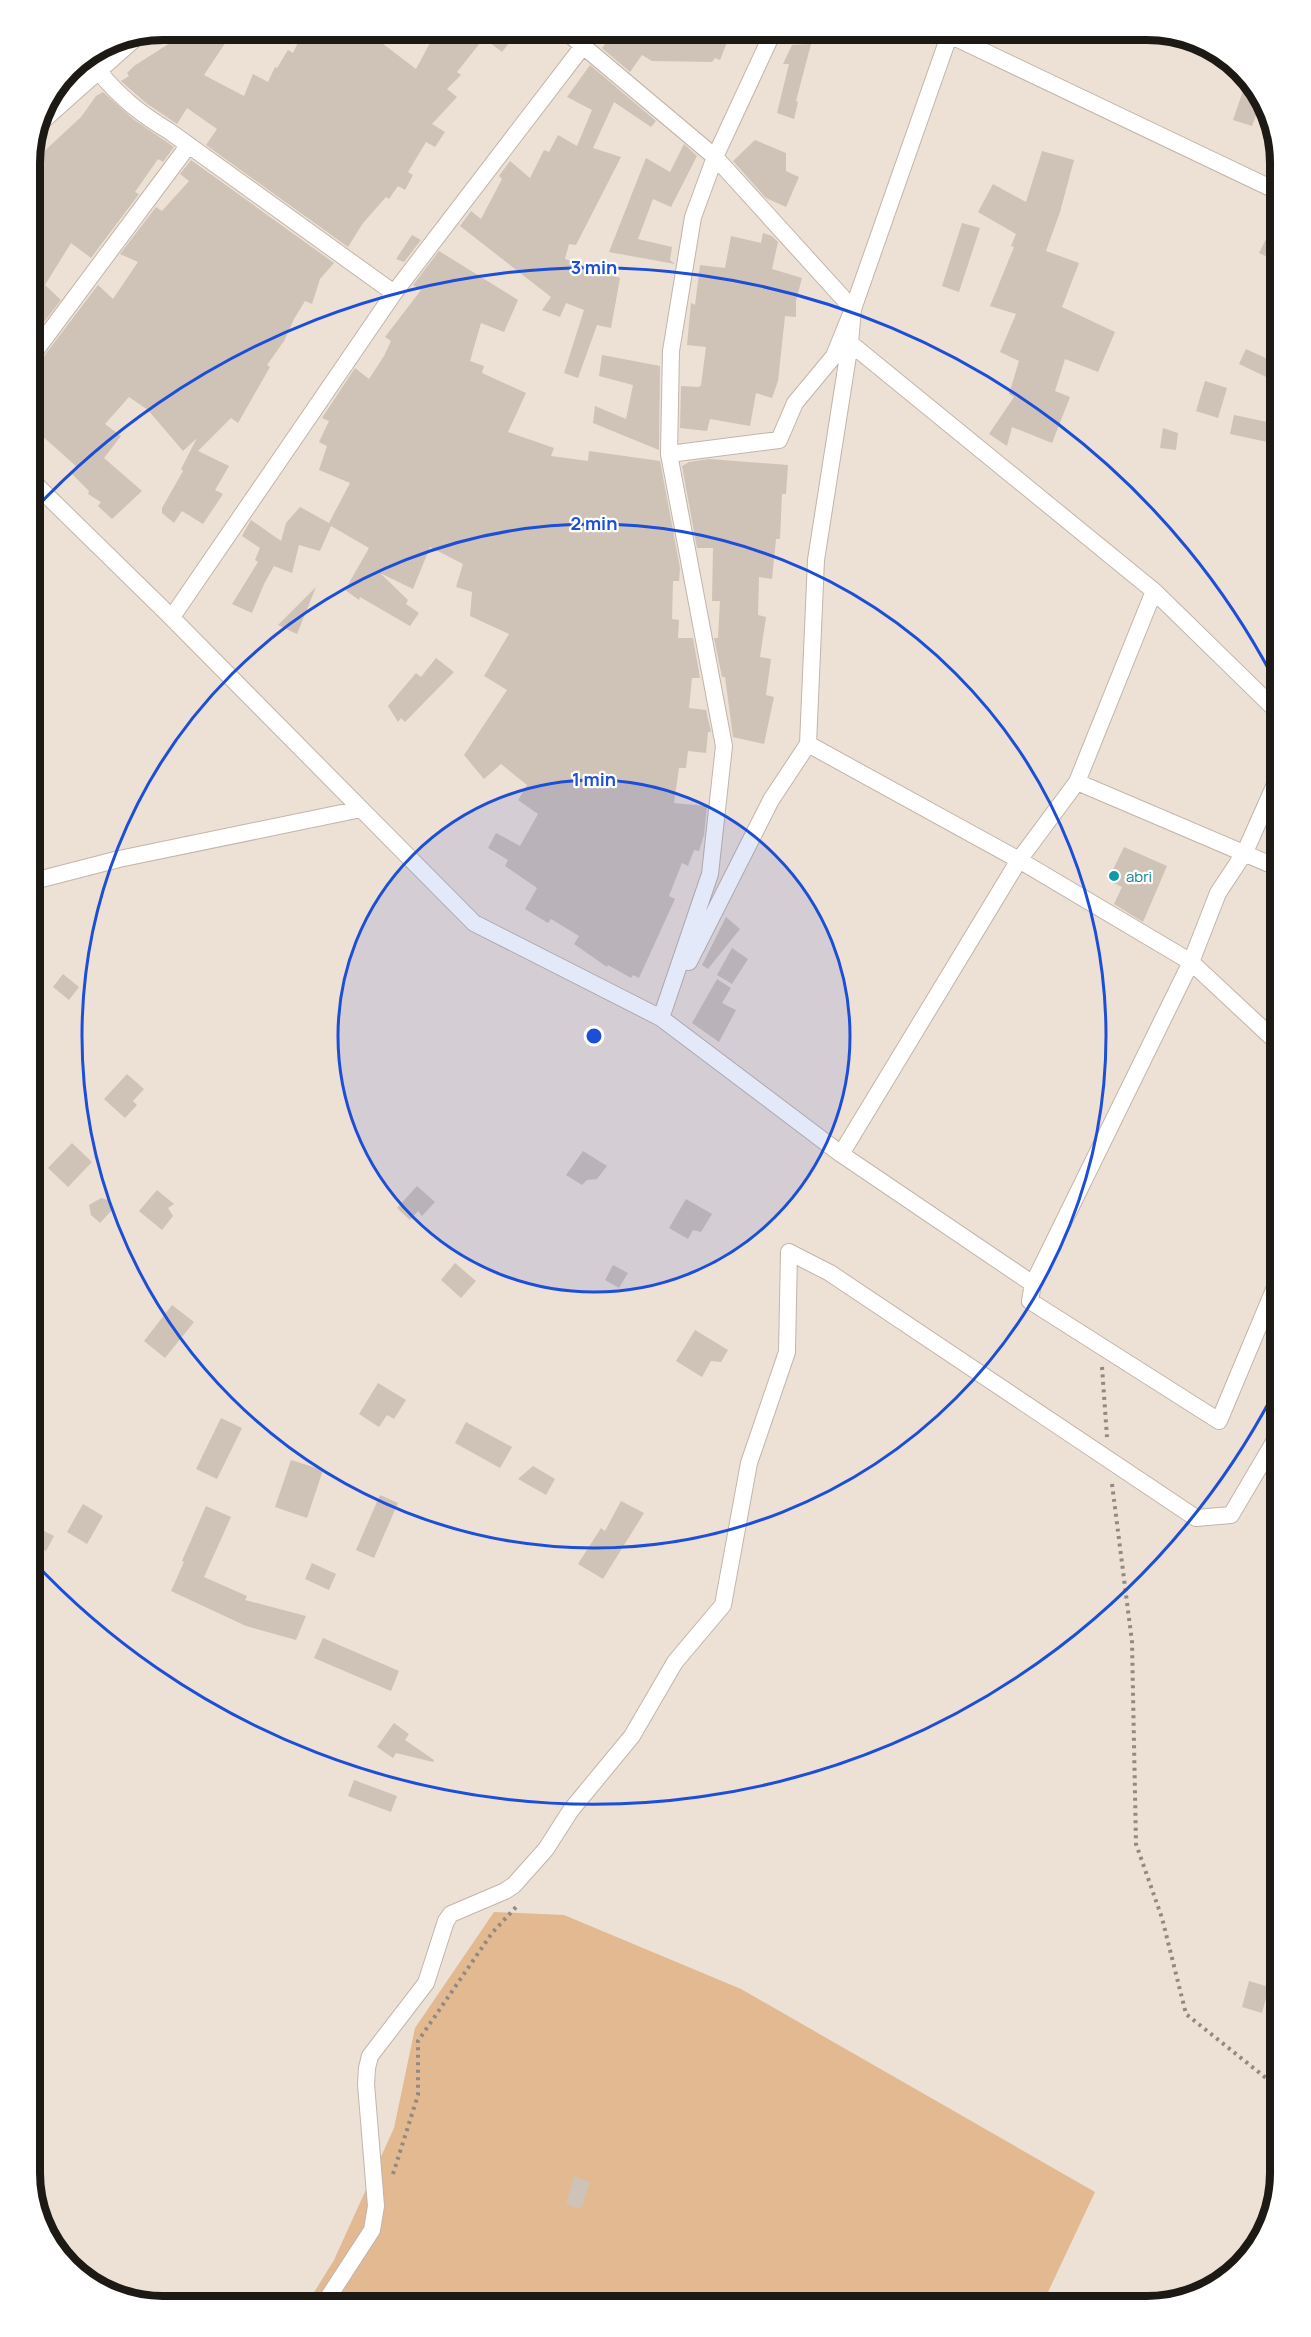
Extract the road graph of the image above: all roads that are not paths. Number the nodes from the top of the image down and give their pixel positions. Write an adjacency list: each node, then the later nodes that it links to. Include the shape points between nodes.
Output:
1 (577, 41): 5 (street)
2 (769, 41): 10 (street)
3 (942, 41): 13 (street)
4 (962, 41): 11 (street)
5 (583, 46): 10 (street); 12 (street)
6 (112, 52): 7 (street)
7 (98, 71): 8 (street); 9 (street, via 134,109)
8 (51, 113)
9 (188, 146): 12 (street); 15 (street)
10 (715, 157): 13 (street); 16 (street, via 693,217 671,351)
11 (1270, 188)
12 (394, 293): 19 (street)
13 (853, 309): 14 (street); 16 (street, via 834,356 795,403 779,440)
14 (850, 342): 18 (street); 21 (street, via 816,560)
15 (41, 343)
16 (669, 453): 30 (street, via 724,746 710,874)
17 (41, 490): 19 (street)
18 (1154, 591): 20 (street); 22 (street)
19 (172, 617): 24 (street)
20 (1270, 704)
21 (808, 744): 26 (street); 30 (street, via 771,800)
22 (1077, 783): 25 (street); 26 (street)
23 (1270, 796): 25 (street)
24 (361, 809): 28 (street); 30 (street, via 474,923)
25 (1245, 852): 27 (street); 29 (street, via 1218,893)
26 (1019, 860): 29 (street); 32 (street)
27 (1270, 864)
28 (41, 879)
29 (1191, 962): 31 (street); 33 (street)
30 (661, 1018): 32 (street)
31 (1270, 1036)
32 (841, 1154): 33 (street)
33 (1033, 1284): 34 (street, via 1030,1301 1219,1421)
34 (1270, 1300)
35 (1270, 1449): 36 (street, via 1231,1515 1196,1518 830,1273 789,1252 787,1352 749,1463 723,1605 675,1662 632,1736 571,1810 546,1849 514,1885 451,1914 446,1921 426,1983 370,2056 366,2084 375,2219 372,2230)
36 (329, 2296)

